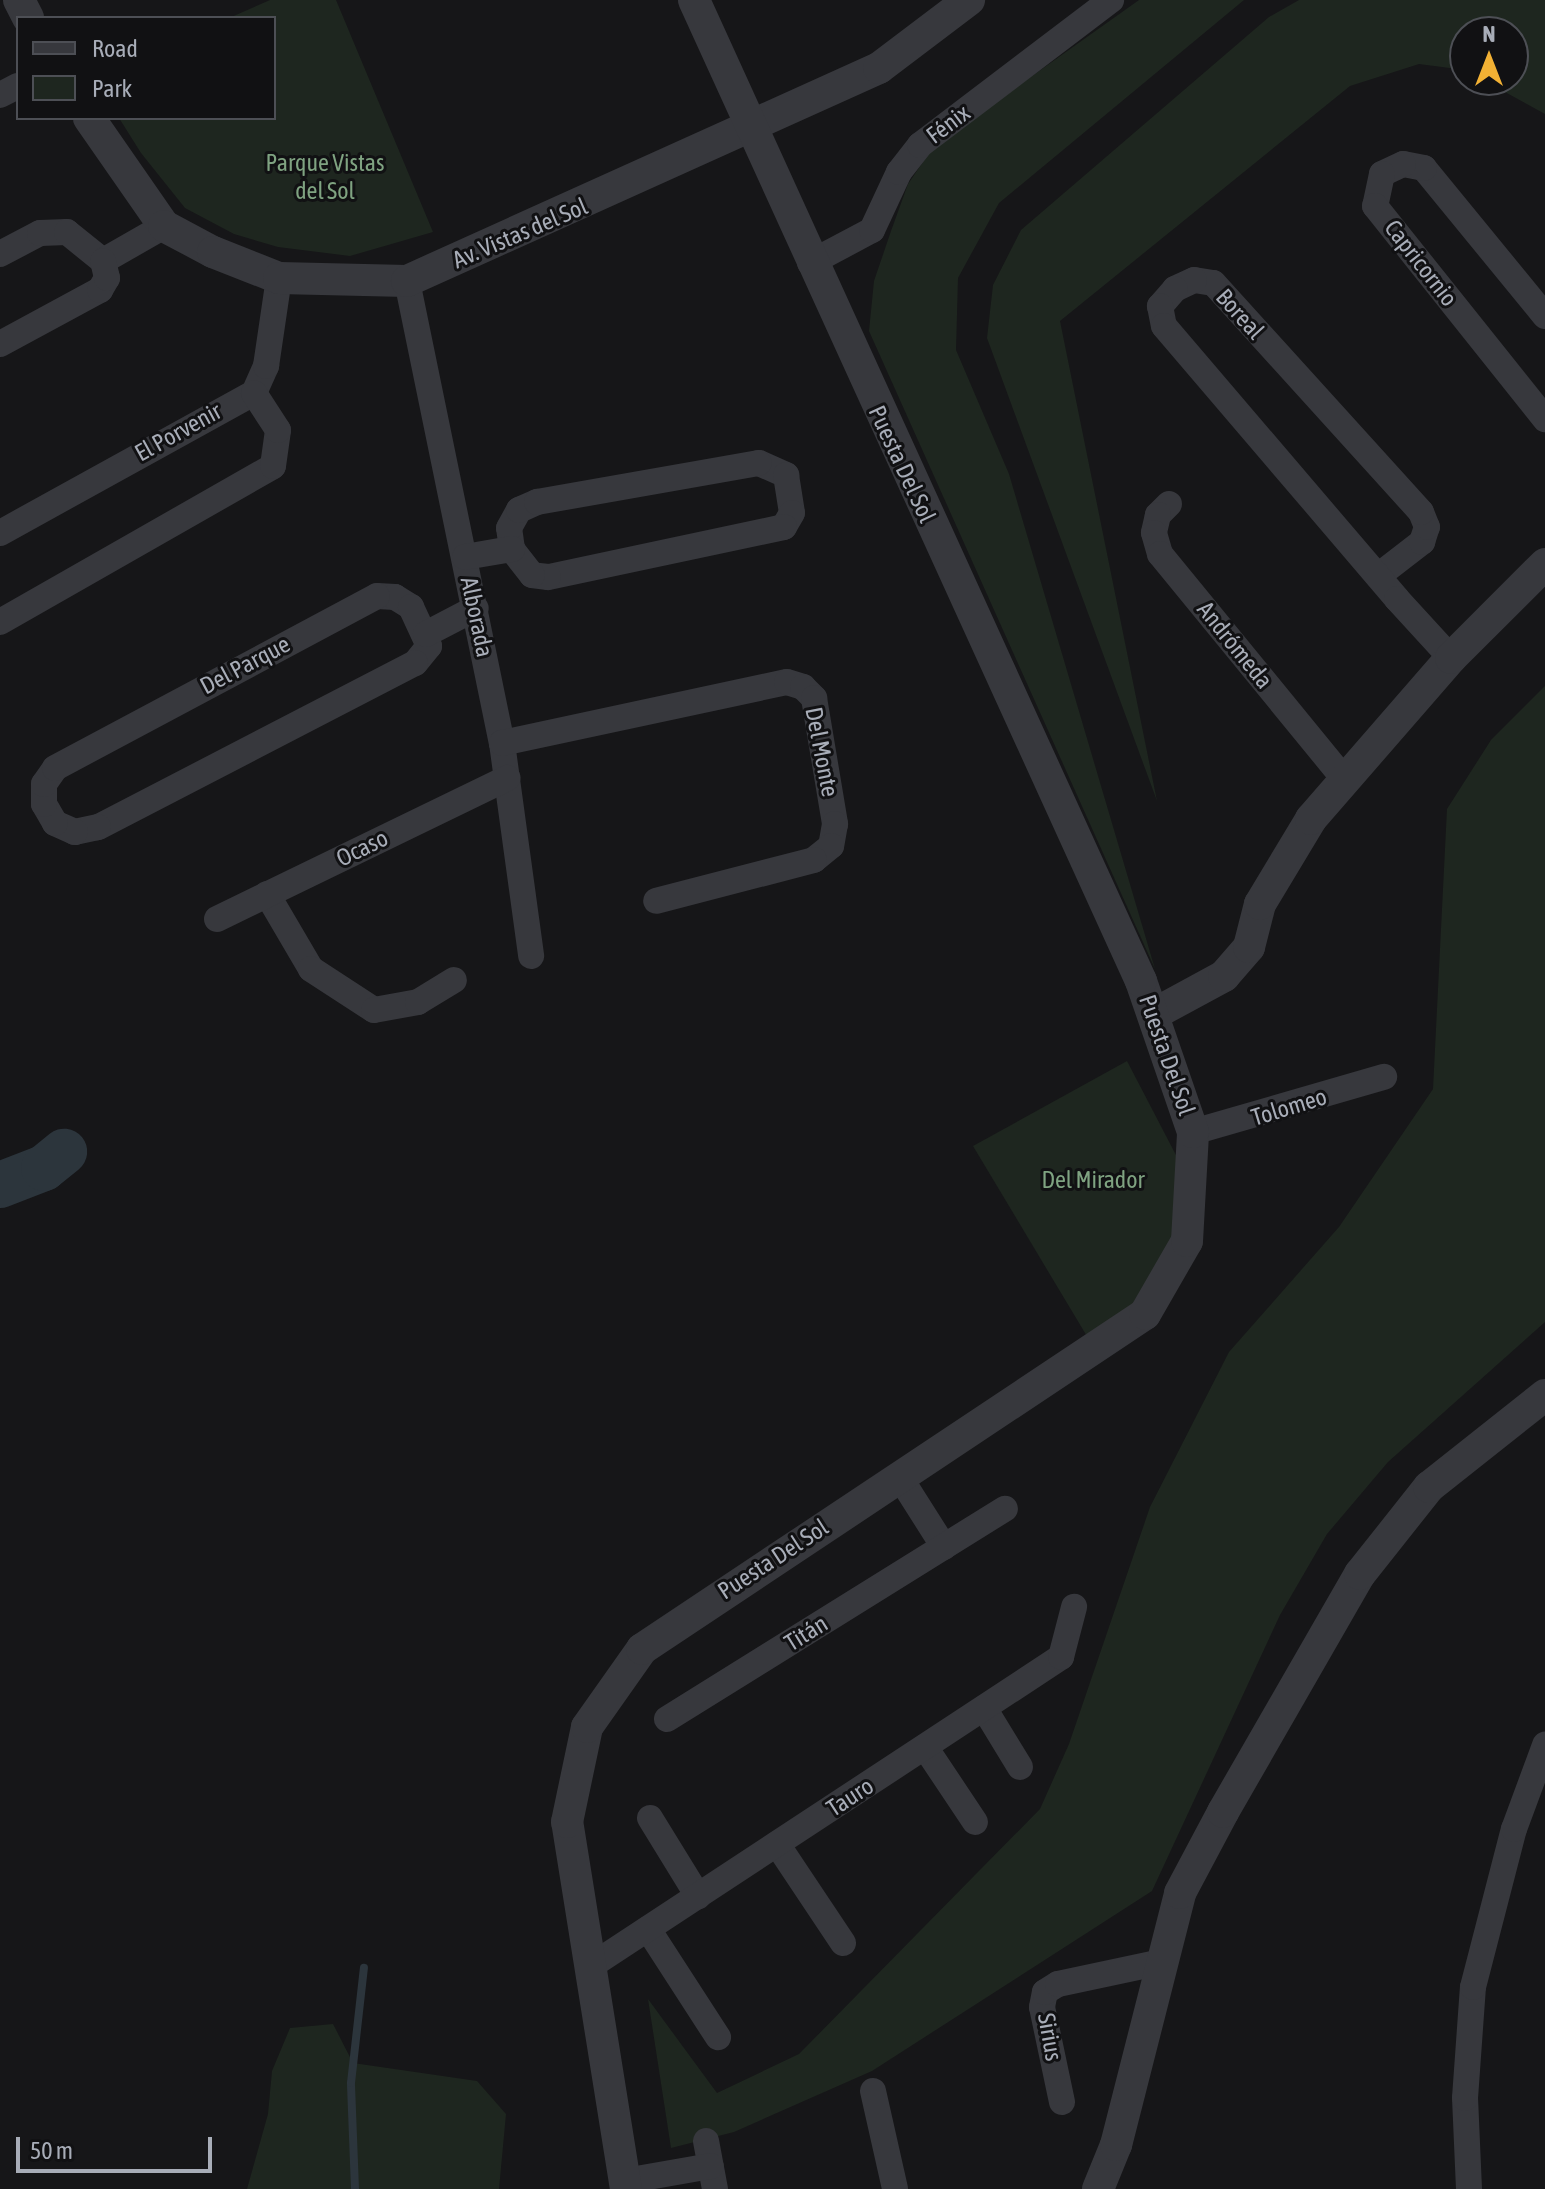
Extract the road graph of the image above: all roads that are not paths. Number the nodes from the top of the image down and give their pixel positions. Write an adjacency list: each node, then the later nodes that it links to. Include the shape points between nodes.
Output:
1 (694, 0): 5 (street, Puesta Del Sol)
2 (1111, 0): 9 (street, Fénix, via 920,145 899,172 872,230)
3 (964, 1): 5 (street, Av. Vistas del Sol, via 879,68)
4 (90, 120): 6 (street)
5 (750, 130): 9 (street, Puesta Del Sol); 11 (street, Av. Vistas del Sol)
6 (164, 226): 8 (street); 10 (street, Av. Vistas del Sol)
7 (0, 254): 8 (street, via 40,233 67,232)
8 (103, 261): 13 (street, via 107,278 100,290)
9 (810, 263): 34 (street, Puesta Del Sol)
10 (279, 278): 11 (street, Av. Vistas del Sol); 14 (street, via 266,366)
11 (407, 281): 19 (street, Alborada)
12 (1545, 316): 15 (street, Capricornio, via 1424,168 1403,164 1382,174 1375,206)
13 (0, 344)
14 (254, 393): 17 (street, El Porvenir); 23 (street, via 278,430 273,466)
15 (1545, 419)
16 (1169, 504): 28 (street, Andrómeda, via 1158,515 1154,533 1160,554)
17 (0, 533)
18 (512, 549): 18 (street, via 532,575 548,577 784,527 792,513 786,475 759,463 537,502 519,510 509,528); 19 (street)
19 (465, 557): 22 (street, Alborada)
20 (1545, 564): 25 (street)
21 (1378, 576): 21 (street, Boreal, via 1164,326 1160,306 1175,289 1194,280 1213,283 1421,512 1427,527 1422,542); 25 (street, Boreal)
22 (476, 608): 24 (street); 26 (street, Alborada)
23 (0, 622)
24 (426, 634): 24 (street, Del Parque, via 429,646 415,663 98,827 75,832 55,823 44,804 44,784 55,768 362,601 395,597 411,607)
25 (1451, 658): 28 (street)
26 (502, 743): 27 (street, Alborada); 30 (street, Del Monte, via 787,682 814,698 835,824 831,846 814,860)
27 (508, 778): 29 (street, Ocaso); 32 (street, Alborada)
28 (1345, 780): 34 (street, via 1282,858 1260,904 1249,947 1224,976)
29 (267, 894): 31 (street, Ocaso); 33 (street, via 311,969 374,1010 418,1002)
30 (656, 901)
31 (217, 919)
32 (531, 956)
33 (454, 980)
34 (1154, 1014): 36 (street, Puesta Del Sol)
35 (1384, 1077): 36 (street, Tolomeo)
36 (1193, 1132): 38 (street, Puesta Del Sol, via 1187,1241 1145,1314)
37 (1545, 1395): 53 (street, via 1429,1487 1360,1574 1180,1893)
38 (899, 1476): 40 (street); 54 (street, Puesta Del Sol, via 642,1649 587,1727 567,1822)
39 (1005, 1509): 40 (street, Titán)
40 (944, 1547): 43 (street, Titán)
41 (1074, 1607): 42 (street, Tauro, via 1061,1657)
42 (984, 1708): 45 (street, Tauro); 46 (street)
43 (667, 1719)
44 (1545, 1745): 62 (street, via 1514,1829 1473,1987 1465,2098)
45 (925, 1747): 48 (street); 49 (street, Tauro)
46 (1020, 1767)
47 (650, 1818): 50 (street)
48 (975, 1822)
49 (777, 1844): 50 (street, Tauro); 52 (street)
50 (698, 1896): 51 (street, Tauro)
51 (648, 1929): 54 (street, Tauro); 55 (street)
52 (843, 1943)
53 (1157, 1963): 57 (street, Sirius, via 1058,1984 1045,1992 1042,2007); 61 (street, via 1116,2145)
54 (594, 1964): 59 (street, Puesta Del Sol)
55 (718, 2037)
56 (873, 2091): 60 (street)
57 (1062, 2102)
58 (711, 2166): 59 (street)
59 (625, 2185)
60 (895, 2189)
61 (1098, 2189)
62 (1469, 2189)

